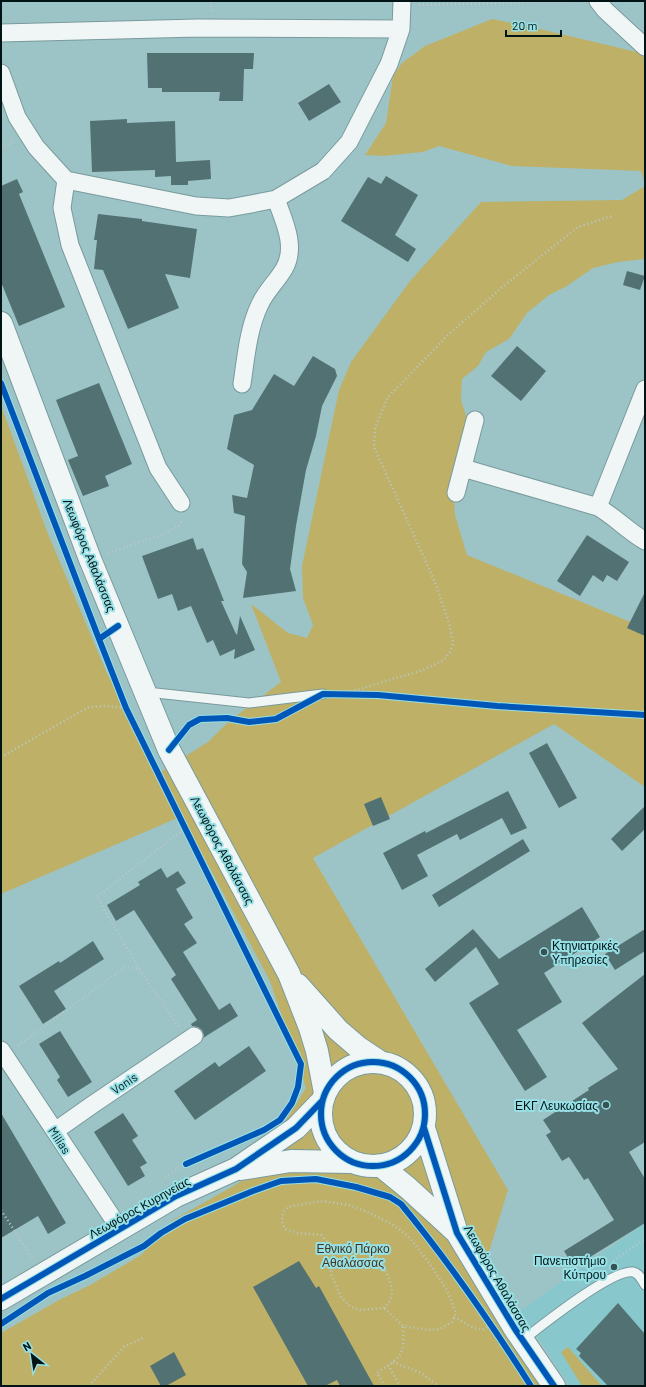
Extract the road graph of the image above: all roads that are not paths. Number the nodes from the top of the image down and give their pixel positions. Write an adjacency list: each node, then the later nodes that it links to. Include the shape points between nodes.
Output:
1 (598, 1): 5 (street)
2 (402, 3): 3 (street)
3 (401, 29): 4 (street, via 198,28); 8 (street, via 389,64 349,142 323,172)
4 (1, 33)
5 (645, 47)
6 (1, 73): 7 (street, via 17,117 36,147)
7 (66, 180): 8 (street, via 196,206 229,208); 15 (street, via 62,208 70,245 158,468)
8 (276, 199): 10 (street, via 288,232 290,253 285,268 260,304 248,337)
9 (1, 323): 19 (main road, Λεωφόρος Αθαλάσσας, via 90,559)
10 (242, 384)
11 (645, 389): 16 (street)
12 (475, 420): 13 (street)
13 (463, 468): 14 (street); 16 (street)
14 (456, 493)
15 (181, 504)
16 (598, 506): 17 (street)
17 (645, 541)
18 (323, 694): 19 (lane, via 249,703 156,693)
19 (147, 696): 20 (main road, Λεωφόρος Αθαλάσσας, via 169,750)
20 (289, 974): 23 (main road, Λεωφόρος Αθαλάσσας, via 338,1030); 24 (main road, Λεωφόρος Αθαλάσσας, via 313,1040)
21 (191, 1038): 26 (street, Vonis)
22 (3, 1053): 26 (street, Milias)
23 (380, 1062): 24 (main road, via 361,1063 343,1071 330,1084); 25 (main road, via 404,1071 420,1090 425,1102)
24 (324, 1097): 27 (main road, via 320,1115 323,1130 329,1143); 29 (main road, Λεωφόρος Κυρηνείας, via 296,1128)
25 (424, 1128): 28 (main road, via 418,1142 408,1153); 31 (main road, Λεωφόρος Αθαλάσσας)
26 (55, 1131): 30 (street, Milias)
27 (351, 1162): 28 (main road, via 371,1167); 29 (main road, Λεωφόρος Κυρηνείας, via 291,1161)
28 (382, 1166): 31 (main road, Λεωφόρος Αθαλάσσας)
29 (236, 1169): 30 (main road, Λεωφόρος Κυρηνείας, via 176,1196)
30 (120, 1229): 33 (main road, Λεωφόρος Κυρηνείας)
31 (457, 1233): 34 (main road, Λεωφόρος Αθαλάσσας)
32 (645, 1285): 34 (lane, via 639,1275 633,1272 619,1275 588,1292)
33 (1, 1299)
34 (522, 1340): 35 (main road, Λεωφόρος Αθαλάσσας)
35 (554, 1386)

